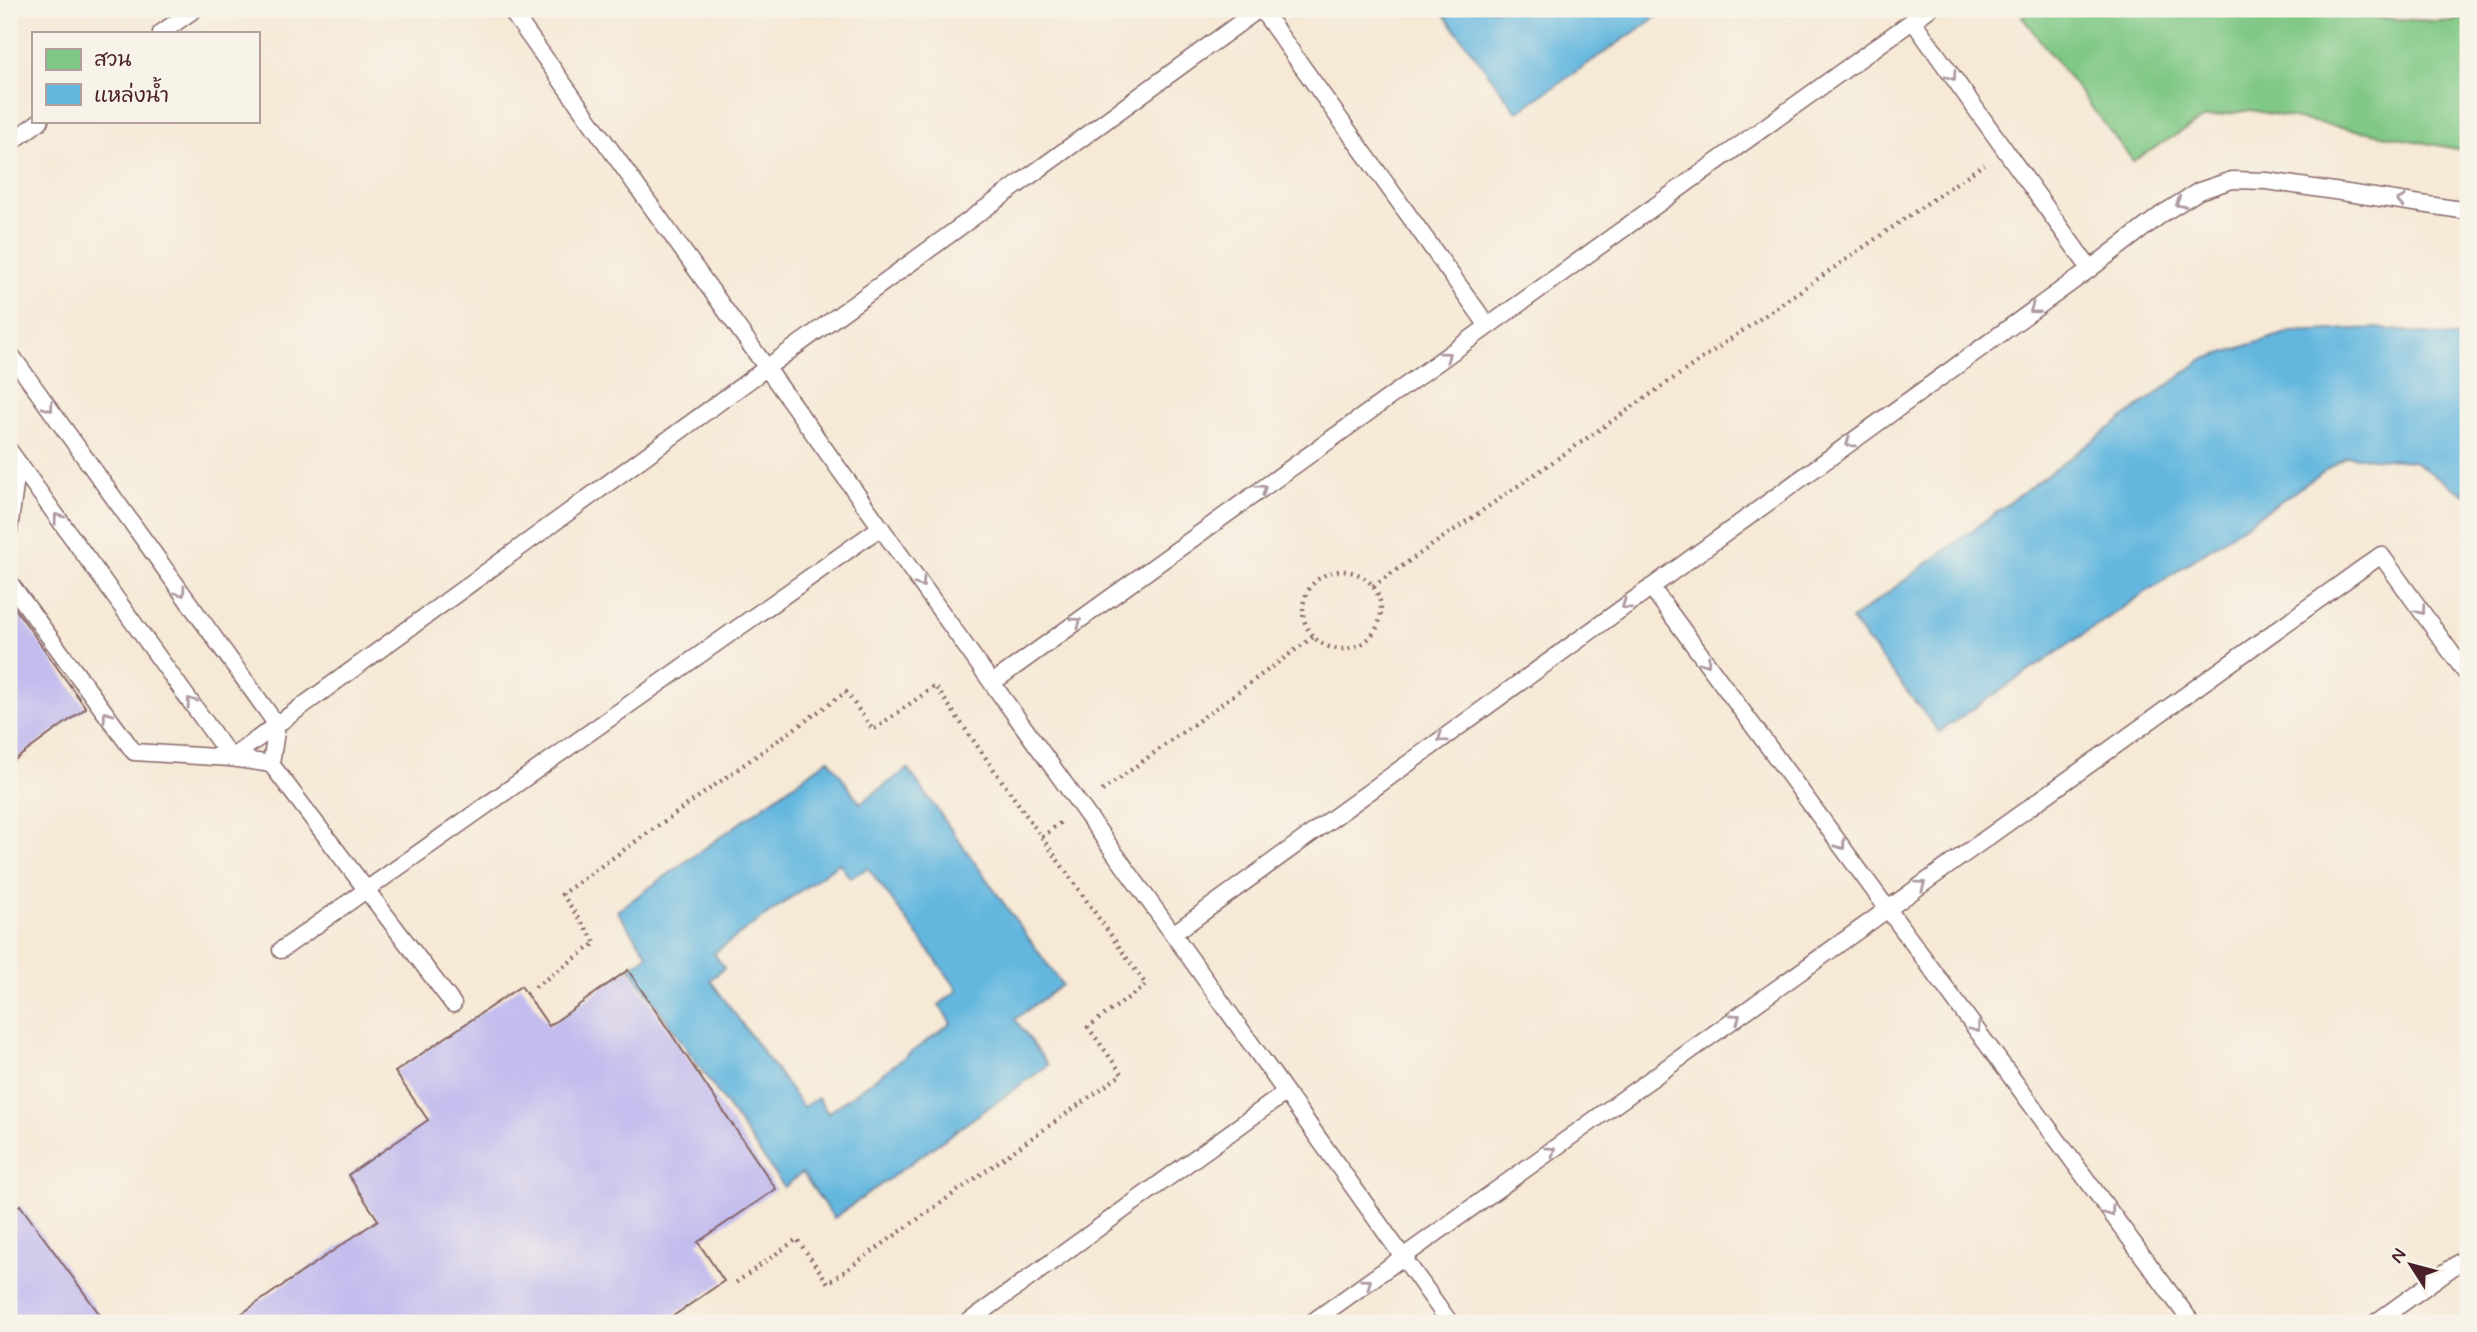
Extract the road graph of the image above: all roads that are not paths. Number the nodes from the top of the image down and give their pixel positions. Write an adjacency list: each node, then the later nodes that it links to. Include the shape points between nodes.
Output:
1 (195, 9): 6 (lane)
2 (510, 9): 13 (lane)
3 (1260, 9): 11 (lane); 13 (lane)
4 (1929, 9): 5 (lane)
5 (1913, 21): 10 (lane, one-way to 10); 11 (lane)
6 (162, 32)
7 (39, 122): 8 (lane)
8 (9, 144)
9 (2468, 211): 10 (lane, one-way to 10, via 2267,181 2232,180 2199,191 2162,214)
10 (2090, 269): 18 (lane, one-way to 18)
11 (1488, 326): 20 (lane, one-way to 11)
12 (9, 352): 21 (lane, one-way to 21)
13 (767, 368): 15 (lane); 21 (lane)
14 (14, 456): 16 (lane); 22 (lane, one-way to 14)
15 (881, 527): 20 (lane, one-way to 20); 24 (lane)
16 (9, 530)
17 (9, 582): 22 (lane, one-way to 17, via 134,752)
18 (1651, 587): 25 (lane, one-way to 25); 26 (lane, one-way to 26)
19 (2468, 676): 25 (lane, one-way to 19, via 2381,555)
20 (992, 683): 26 (lane)
21 (277, 725): 22 (lane); 23 (lane)
22 (230, 758): 23 (lane)
23 (271, 764): 24 (lane)
24 (366, 891): 27 (lane); 28 (lane)
25 (1888, 909): 31 (lane, one-way to 25); 35 (lane, one-way to 35)
26 (1172, 934): 29 (lane)
27 (281, 950)
28 (453, 1004)
29 (1285, 1093): 31 (lane); 32 (lane)
30 (2468, 1255): 36 (lane)
31 (1403, 1257): 33 (lane, one-way to 31); 34 (lane)
32 (967, 1323)
33 (1311, 1323)
34 (1450, 1323)
35 (2192, 1323)
36 (2375, 1323)

